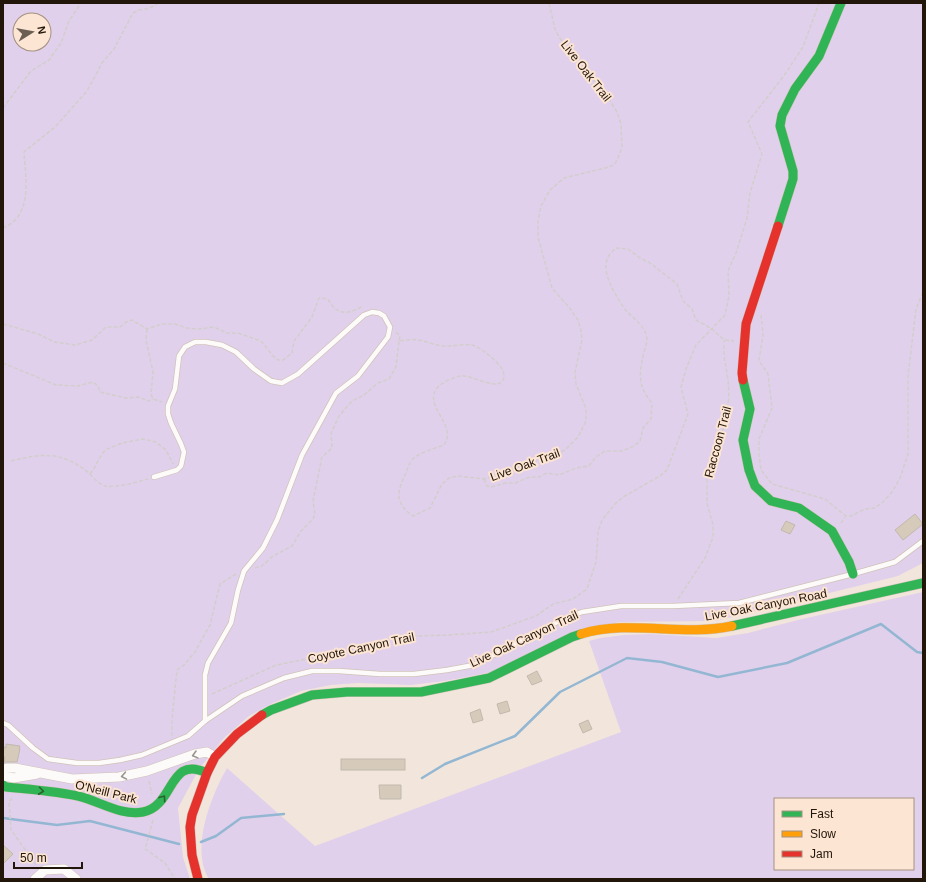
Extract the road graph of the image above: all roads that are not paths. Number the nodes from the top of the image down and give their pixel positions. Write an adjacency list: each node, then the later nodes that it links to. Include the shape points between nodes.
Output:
1 (841, 3): 4 (main road, via 819,56 795,89 782,115 780,126 793,179 746,324 742,373 750,409 743,440 755,486 771,501 799,508 832,531 849,562)
2 (154, 478): 6 (lane, via 177,470 181,466 184,452 171,423 168,406 175,389 179,356 185,347 195,342 206,342 226,348 236,352 271,381 282,383 298,374 364,315 372,312 384,316 390,327 385,342 358,376 336,393 302,455 277,520 263,548 244,571 231,623 208,663 205,675)
3 (923, 541): 4 (lane, Live Oak Canyon Trail, via 895,562)
4 (852, 574): 6 (lane, Live Oak Canyon Trail, via 739,603 621,606 582,612 559,621 474,665 447,670 414,674 312,671 291,676 242,696)
5 (923, 583): 8 (main road, Live Oak Canyon Road, via 722,628 705,630 634,627 595,630 572,637 489,678 421,692 347,692 312,695 257,718)
6 (205, 721): 7 (lane, Live Oak Canyon Trail, via 188,736 142,754 99,763 48,759)
7 (3, 723)
8 (215, 757): 9 (street, O'Neill Park, one-way to 9, via 207,752); 12 (main road, Live Oak Canyon Road)
9 (175, 761): 11 (street, O'Neill Park, one-way to 11, via 119,777 72,779); 13 (street)
10 (3, 769): 11 (street, O'Neill Park, via 15,768)
11 (44, 773): 14 (street, O'Neill Park, via 14,778)
12 (206, 773): 13 (main road, via 187,768); 18 (main road, Live Oak Canyon Road, via 190,827 192,855)
13 (180, 774): 15 (main road, O'Neill Park, one-way to 13, via 90,799 133,813 156,808)
14 (3, 776)
15 (8, 787)
16 (38, 876): 17 (street, via 45,870 64,869)
17 (76, 879)
18 (198, 879)

